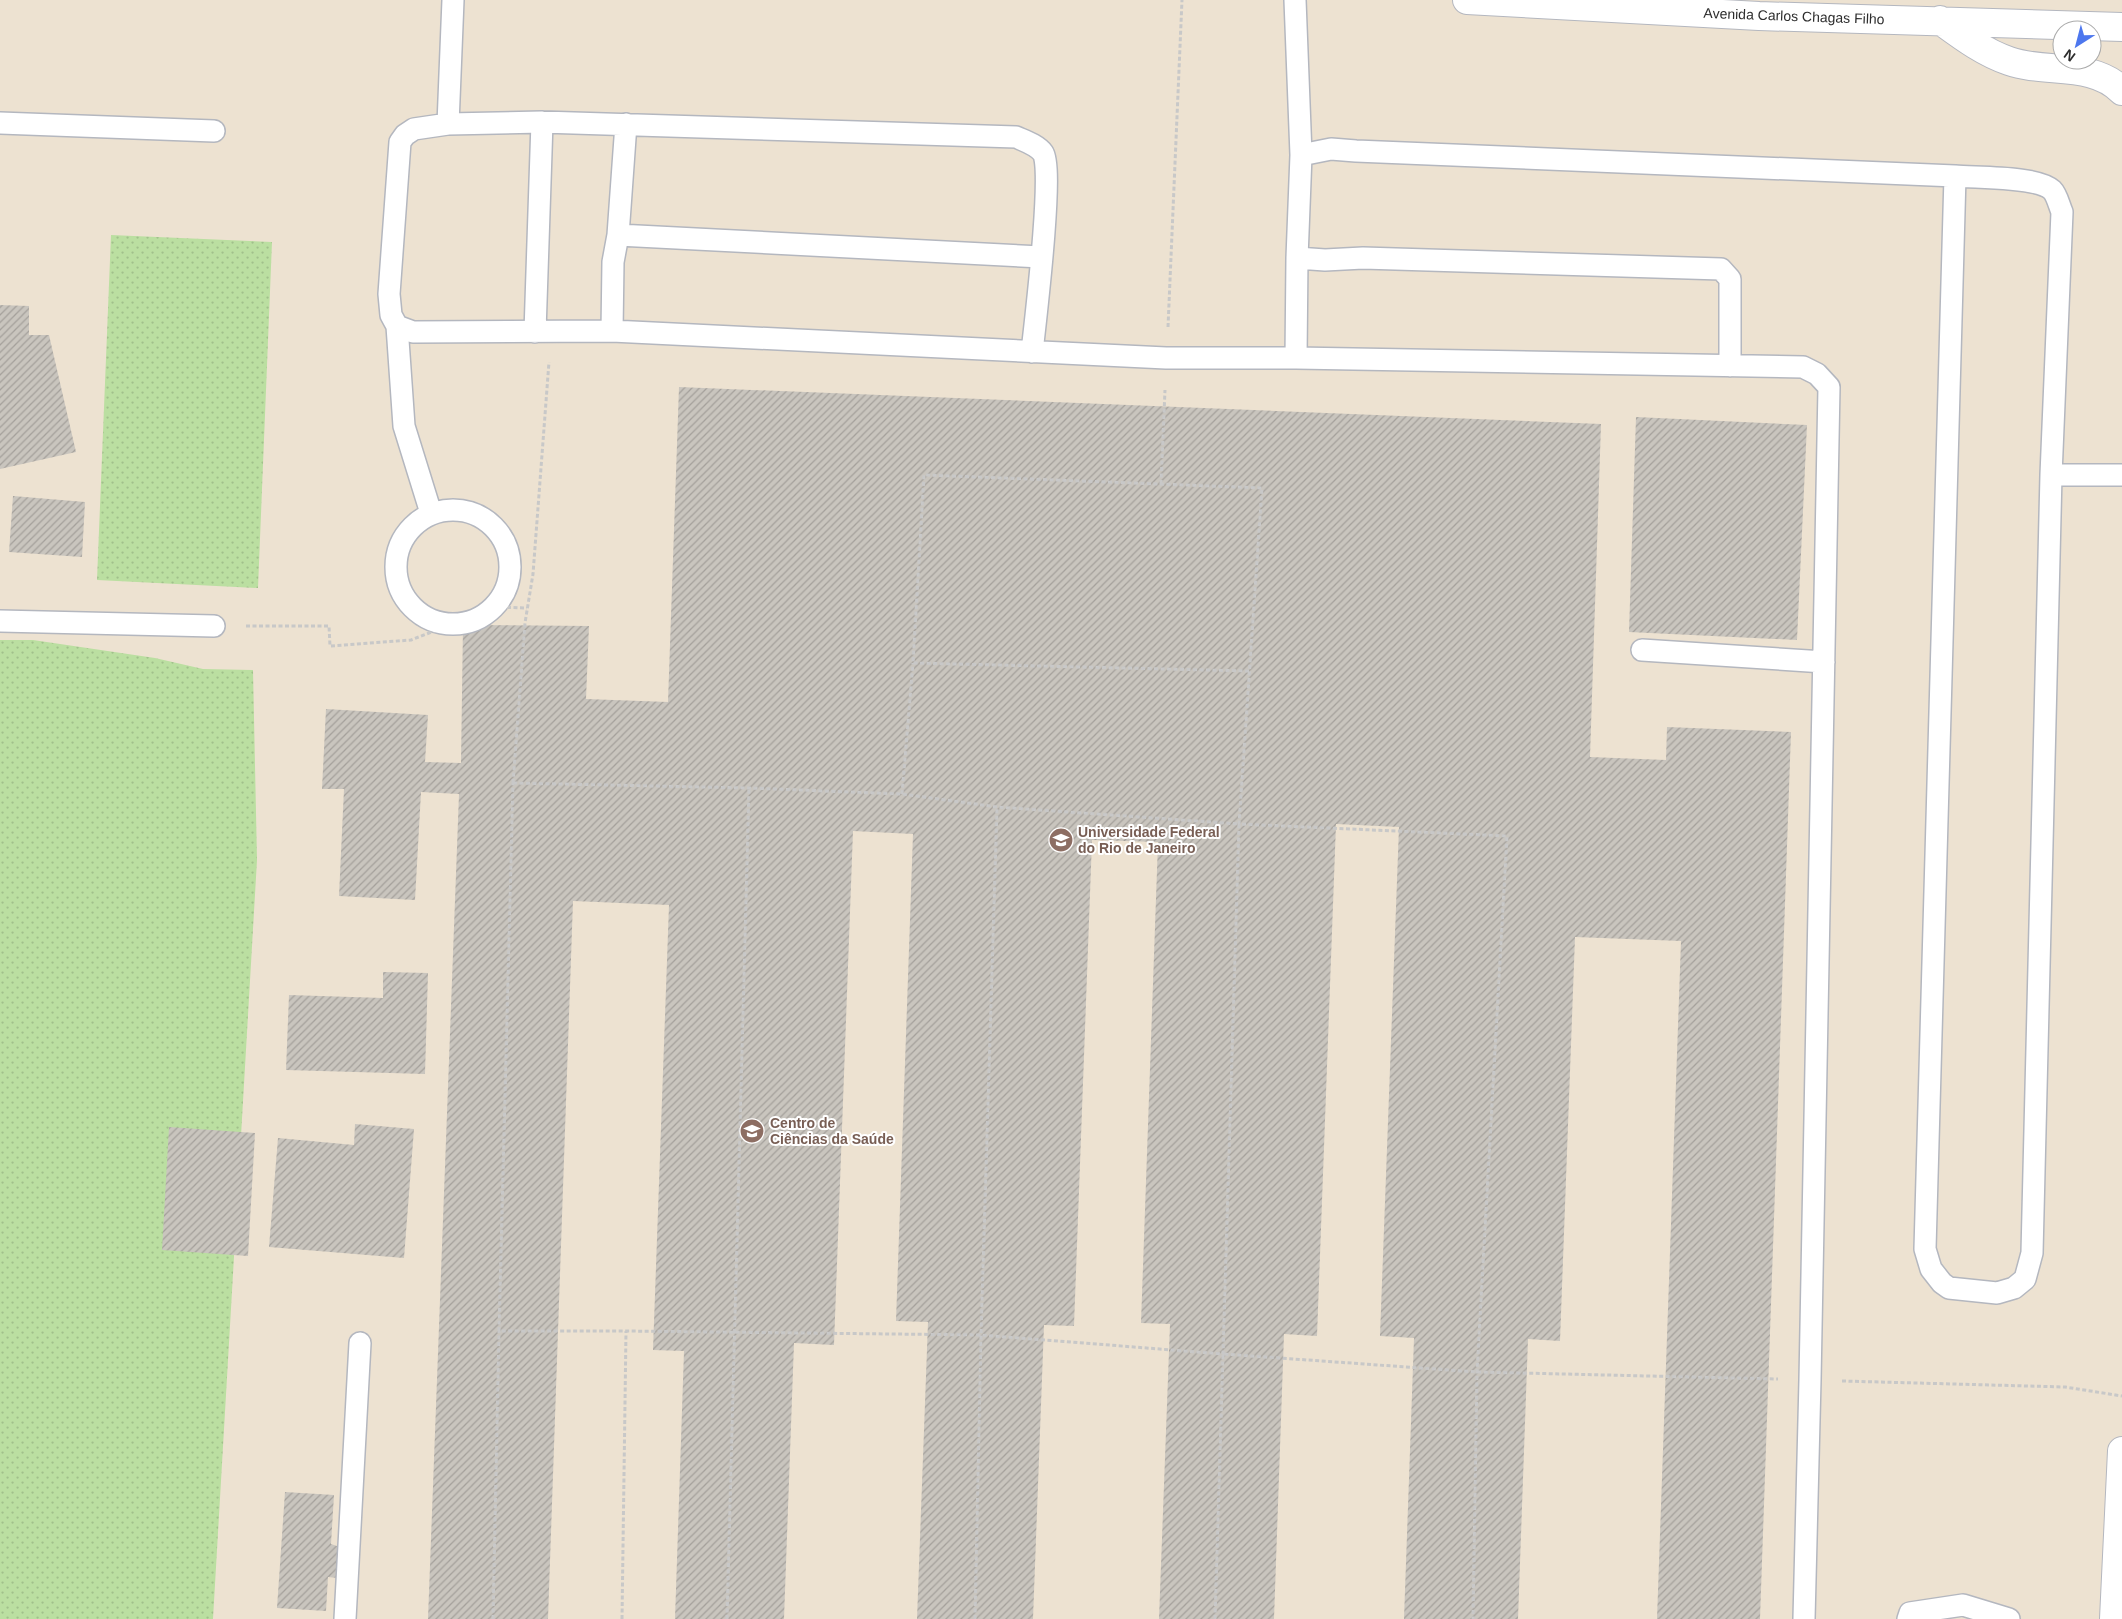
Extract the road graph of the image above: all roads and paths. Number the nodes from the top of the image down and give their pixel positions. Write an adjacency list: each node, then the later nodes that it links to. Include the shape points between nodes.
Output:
1 (453, 0): 11 (lane)
2 (1182, 0): 23 (path)
3 (1295, 0): 14 (lane)
4 (1467, 0): 5 (street, Avenida Carlos Chagas Filho)
5 (1756, 8): 6 (street, Avenida Carlos Chagas Filho)
6 (1940, 20): 7 (street, Avenida Carlos Chagas Filho); 8 (street, via 1974,45 2011,62 2100,75)
7 (2122, 27)
8 (2122, 91)
9 (542, 122): 11 (lane); 12 (lane); 21 (lane)
10 (0, 123): 13 (lane)
11 (448, 124): 19 (lane, via 414,129 400,142 389,294 391,315)
12 (626, 124): 16 (lane); 17 (lane, via 1016,137 1044,153 1047,168)
13 (214, 131)
14 (1301, 155): 15 (lane, via 1331,149); 18 (lane)
15 (1956, 176): 26 (lane, via 2043,184 2053,191 2062,212); 26 (lane, via 1925,1249 1931,1269 1949,1288 1997,1293 2014,1288 2024,1279 2032,1253)
16 (618, 235): 17 (lane); 20 (lane, via 613,262)
17 (1041, 257): 22 (lane)
18 (1297, 258): 24 (lane); 25 (lane, via 1721,269 1730,279)
19 (397, 326): 21 (lane, via 413,332); 29 (lane, via 404,426)
20 (612, 331): 21 (lane); 22 (lane)
21 (544, 332): 31 (path, via 533,574)
22 (1032, 352): 23 (lane)
23 (1166, 358): 24 (lane); 28 (path)
24 (1296, 358): 25 (lane)
25 (1730, 366): 36 (lane, via 1803,367 1817,374 1829,387)
26 (2051, 475): 27 (lane)
27 (2122, 475)
28 (1161, 484): 37 (path, via 924,475); 38 (path, via 1262,488)
29 (431, 513): 30 (lane, via 466,511 481,517 495,528 505,543 510,559 510,577); 33 (lane, via 414,524 402,539 396,558 396,577 402,595 416,611 432,621)
30 (494, 608): 31 (path); 33 (lane, via 467,623)
31 (527, 608): 39 (path)
32 (0, 622): 34 (lane)
33 (452, 624): 34 (path, via 411,640 348,646 330,646 329,626)
34 (214, 626)
35 (1642, 650): 36 (lane)
36 (1824, 662): 51 (lane)
37 (913, 663): 38 (path); 41 (path)
38 (1250, 672): 43 (path)
39 (512, 783): 40 (path); 45 (path)
40 (749, 788): 41 (path); 46 (path)
41 (902, 794): 42 (path)
42 (997, 807): 43 (path); 47 (path)
43 (1239, 824): 49 (path); 50 (path, via 1507,836)
44 (626, 1330): 45 (path); 46 (path); 56 (path)
45 (499, 1331): 55 (path)
46 (735, 1332): 47 (path); 57 (path)
47 (981, 1335): 49 (path); 58 (path)
48 (360, 1343): 54 (lane)
49 (1223, 1354): 50 (path); 59 (path)
50 (1477, 1372): 51 (path); 60 (path)
51 (1810, 1380): 52 (path, via 2065,1387); 61 (lane)
52 (2122, 1396)
53 (2122, 1451): 64 (street)
54 (345, 1619)
55 (493, 1619)
56 (622, 1619)
57 (727, 1619)
58 (975, 1619)
59 (1215, 1619)
60 (1473, 1619)
61 (1804, 1619)
62 (1908, 1619): 63 (lane, via 1910,1614 1963,1606)
63 (2009, 1619)
64 (2114, 1619)

